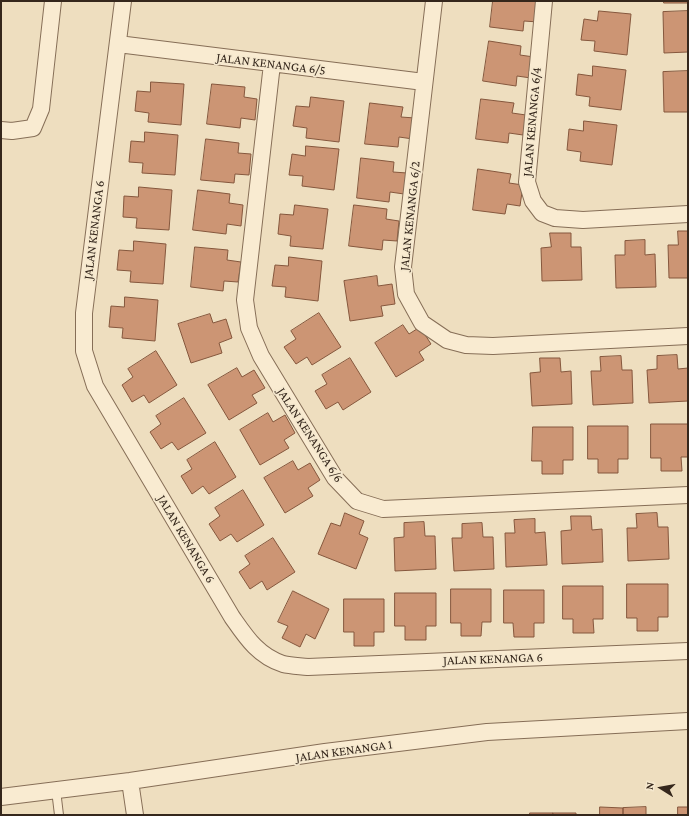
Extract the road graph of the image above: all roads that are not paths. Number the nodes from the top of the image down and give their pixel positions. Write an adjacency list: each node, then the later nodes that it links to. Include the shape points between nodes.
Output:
1 (53, 1): 8 (street, via 41,109 33,128 12,132)
2 (123, 1): 5 (street, JALAN KENANGA 6)
3 (434, 1): 7 (street, JALAN KENANGA 6/2)
4 (544, 1): 9 (street, JALAN KENANGA 6/4, via 527,182 533,201 542,213 555,218 583,220)
5 (118, 44): 6 (street, JALAN KENANGA 6/5); 12 (street, JALAN KENANGA 6, via 84,313 84,351 95,386 232,617 251,643 261,653 284,664 308,667)
6 (272, 64): 7 (street, JALAN KENANGA 6/5); 11 (street, JALAN KENANGA 6/6, via 245,300 249,328 261,356 335,478 357,501 383,509)
7 (424, 82): 10 (street, JALAN KENANGA 6/2, via 403,267 406,294 422,323 447,340 466,345 493,346)
8 (1, 130)
9 (688, 214)
10 (688, 336)
11 (688, 495)
12 (688, 652)
13 (688, 721): 14 (street, JALAN KENANGA 1, via 487,732 325,752)
14 (130, 781): 15 (street, JALAN KENANGA 1); 18 (street)
15 (56, 790): 16 (street, JALAN KENANGA 1); 17 (lane)
16 (1, 797)
17 (59, 815)
18 (135, 815)

